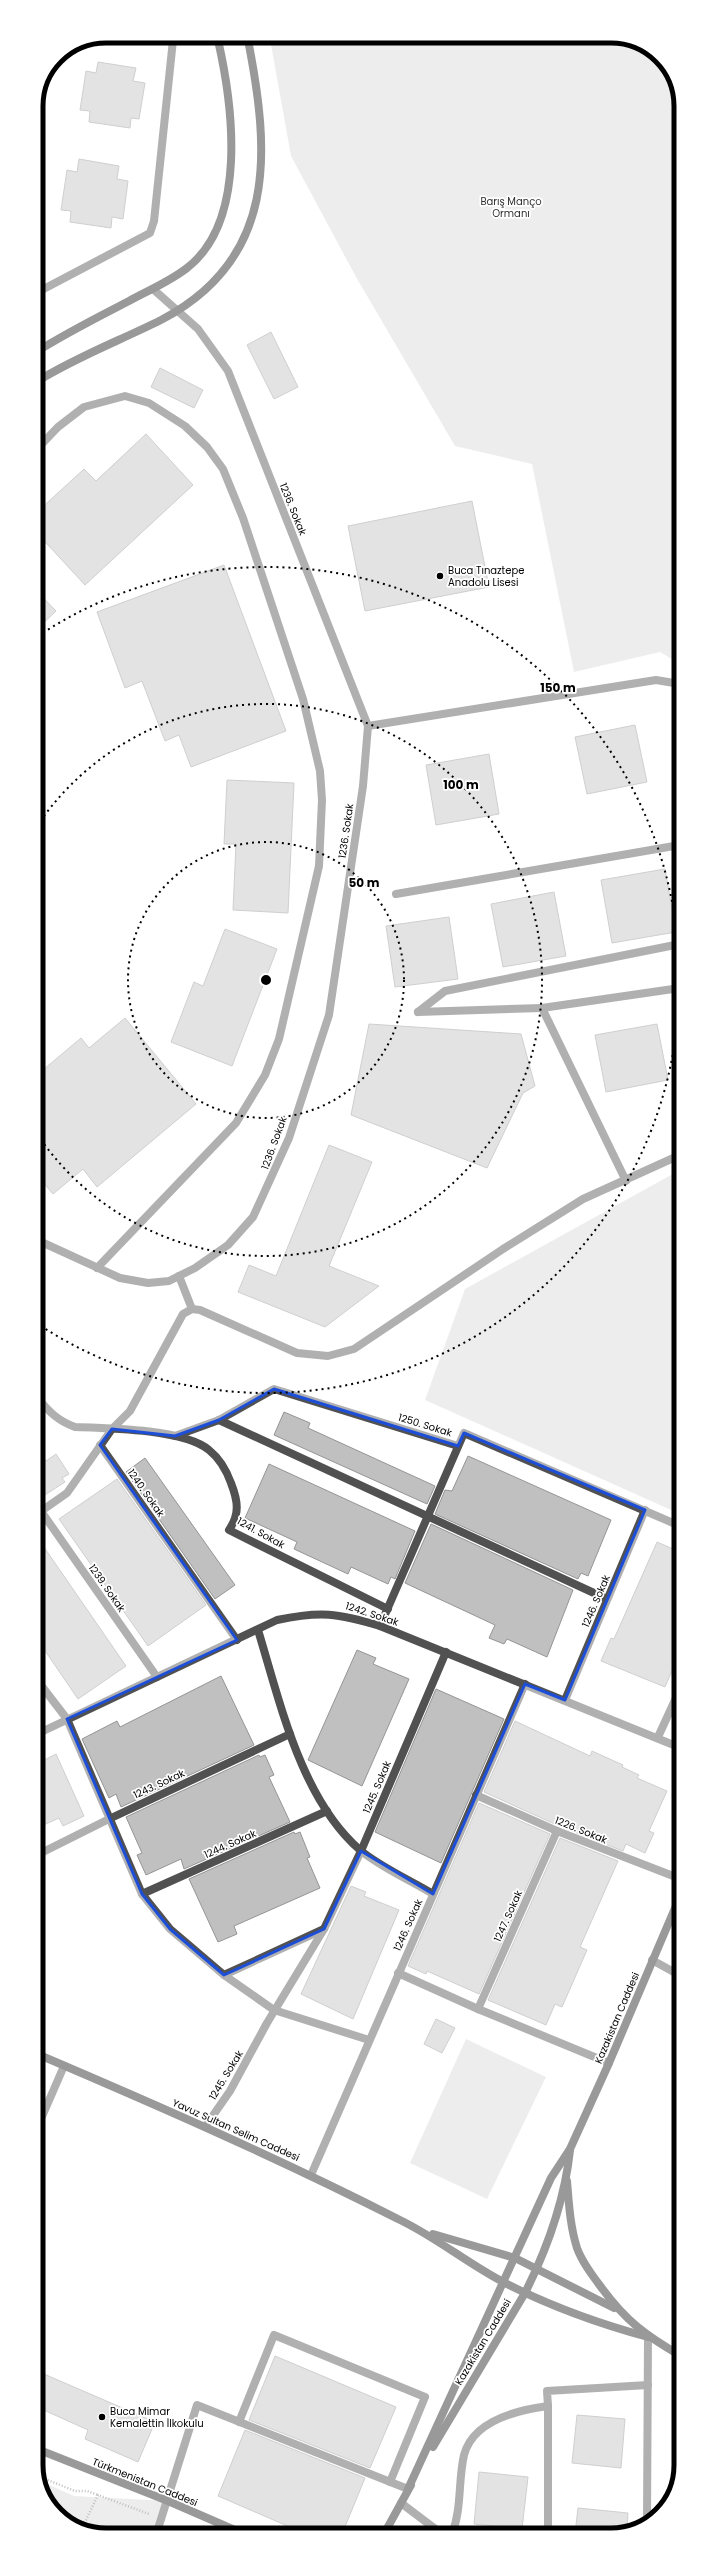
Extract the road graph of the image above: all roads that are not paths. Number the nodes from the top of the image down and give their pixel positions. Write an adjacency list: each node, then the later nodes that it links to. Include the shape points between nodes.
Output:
1 (173, 43): 4 (street, via 154,221 150,233)
2 (219, 43): 5 (main road, via 228,88 231,125 230,175 223,206 214,237 199,257)
3 (249, 43): 6 (main road, via 261,123 261,166 255,206 246,237 231,263 213,283)
4 (43, 289)
5 (153, 289): 6 (street, 1236. Sokak); 7 (main road)
6 (178, 309): 8 (main road, via 162,319 65,363); 11 (street, 1236. Sokak, via 198,329 228,371)
7 (43, 348)
8 (43, 377)
9 (43, 443): 20 (street, via 84,407 125,396 149,402 185,426 223,468 243,518 296,676 320,771 322,800 319,866 279,1039 265,1075 236,1123)
10 (674, 683): 11 (street, via 656,680)
11 (368, 726): 21 (street, 1236. Sokak, via 363,786 329,1015 289,1138 253,1217 228,1245)
12 (674, 846): 13 (street)
13 (396, 894)
14 (674, 945): 16 (street, via 445,992 418,1012)
15 (674, 989): 16 (street)
16 (542, 1008): 18 (street)
17 (674, 1158): 18 (street)
18 (626, 1181): 22 (street, via 583,1199 503,1249 354,1349 328,1356 297,1353 200,1310)
19 (43, 1243): 20 (street, 1236. Sokak)
20 (97, 1268): 21 (street, 1236. Sokak, via 120,1278 148,1283 169,1281)
21 (179, 1276): 22 (street)
22 (192, 1310): 25 (street, via 183,1314 130,1412)
23 (43, 1405): 25 (street, via 61,1422 75,1427)
24 (219, 1420): 26 (street, 1250. Sokak); 28 (street, 1250. Sokak, via 274,1389); 31 (street)
25 (112, 1429): 26 (street, 1241. Sokak); 27 (street)
26 (175, 1436): 35 (street, 1241. Sokak, via 196,1442 210,1450 228,1476 238,1508 229,1530)
27 (100, 1445): 29 (street, via 68,1493); 38 (street, 1240. Sokak)
28 (458, 1446): 30 (street, 1250. Sokak, via 464,1433); 31 (street)
29 (43, 1509)
30 (645, 1510): 33 (street, 1250. Sokak); 34 (street, 1246. Sokak)
31 (427, 1517): 34 (street); 35 (street)
32 (43, 1518): 40 (street, 1239. Sokak)
33 (674, 1523)
34 (607, 1599): 43 (street, 1246. Sokak)
35 (388, 1609): 36 (street)
36 (380, 1626): 37 (street, 1242. Sokak, via 334,1613 308,1613 277,1620); 39 (street, 1242. Sokak)
37 (258, 1630): 38 (street, 1242. Sokak); 47 (street)
38 (236, 1640): 40 (street, 1242. Sokak)
39 (446, 1652): 41 (street, 1242. Sokak); 54 (street, 1245. Sokak)
40 (157, 1677): 45 (street, 1242. Sokak)
41 (525, 1684): 43 (street, 1242. Sokak); 50 (street, 1246. Sokak)
42 (43, 1688): 45 (street)
43 (565, 1700): 48 (street, 1242. Sokak)
44 (674, 1701): 48 (street)
45 (67, 1719): 46 (street, 1242. Sokak); 52 (street)
46 (43, 1731)
47 (290, 1734): 51 (street, via 313,1788); 52 (street, 1243. Sokak)
48 (658, 1737): 49 (street, 1242. Sokak)
49 (674, 1745)
50 (476, 1795): 53 (street, 1226. Sokak); 58 (street, 1246. Sokak)
51 (327, 1811): 54 (street); 57 (street, 1244. Sokak)
52 (109, 1819): 55 (street, 1243. Sokak); 57 (street)
53 (557, 1831): 56 (street, 1226. Sokak); 65 (street, 1247. Sokak)
54 (361, 1851): 58 (street); 60 (street, 1245. Sokak)
55 (43, 1852)
56 (674, 1876)
57 (142, 1894): 64 (street, via 170,1929)
58 (433, 1894): 63 (street, 1246. Sokak)
59 (674, 1910): 61 (main road, Kazakistan Caddesi)
60 (324, 1929): 64 (street); 66 (street, 1245. Sokak)
61 (652, 1960): 62 (street); 69 (main road, Kazakistan Caddesi)
62 (674, 1972)
63 (398, 1973): 65 (street); 67 (street, 1246. Sokak)
64 (224, 1975): 66 (street)
65 (478, 2009): 69 (street)
66 (274, 2010): 67 (street); 72 (street, 1245. Sokak, via 230,2091)
67 (369, 2040): 74 (street, 1246. Sokak)
68 (43, 2057): 70 (main road, Yavuz Sultan Selim Caddesi)
69 (609, 2063): 73 (main road, Kazakistan Caddesi)
70 (64, 2066): 71 (street); 72 (main road, Yavuz Sultan Selim Caddesi)
71 (43, 2114)
72 (205, 2127): 74 (main road, Yavuz Sultan Selim Caddesi)
73 (570, 2149): 75 (main road, Kazakistan Caddesi); 77 (main road, Kazakistan Caddesi, via 551,2178)
74 (311, 2175): 76 (main road, Yavuz Sultan Selim Caddesi)
75 (567, 2177): 78 (main road, Kazakistan Caddesi); 81 (main road, via 570,2219 577,2249 590,2273)
76 (423, 2231): 77 (main road); 79 (main road)
77 (515, 2258): 78 (main road); 79 (main road, Kazakistan Caddesi)
78 (537, 2269): 80 (main road, Kazakistan Caddesi); 81 (main road)
79 (504, 2283): 80 (main road); 89 (main road, Kazakistan Caddesi)
80 (525, 2293): 82 (main road, via 614,2328); 89 (main road, Kazakistan Caddesi)
81 (616, 2309): 82 (main road)
82 (648, 2337): 83 (main road); 84 (street)
83 (674, 2352)
84 (648, 2385): 85 (street, via 547,2391); 92 (street)
85 (548, 2406): 97 (street, via 515,2412 484,2428 472,2439 464,2454 458,2517); 98 (street)
86 (239, 2422): 88 (street); 88 (street, via 274,2335 425,2397); 90 (street, via 197,2405)
87 (43, 2451): 90 (main road, Türkmenistan Caddesi)
88 (390, 2482): 89 (street)
89 (408, 2490): 91 (main road, Kazakistan Caddesi)
90 (168, 2501): 93 (street); 94 (main road, Türkmenistan Caddesi)
91 (401, 2503): 95 (main road, Kazakistan Caddesi); 96 (street)
92 (647, 2516)
93 (158, 2528)
94 (230, 2528)
95 (387, 2528)
96 (434, 2528)
97 (454, 2528)
98 (548, 2528)

